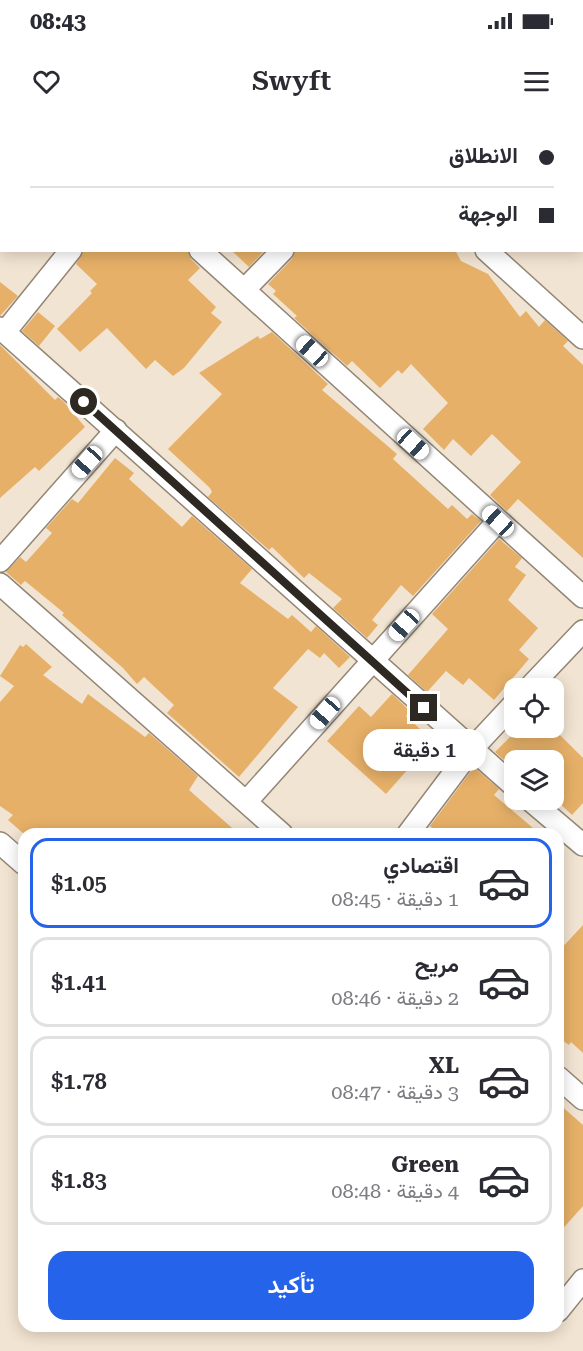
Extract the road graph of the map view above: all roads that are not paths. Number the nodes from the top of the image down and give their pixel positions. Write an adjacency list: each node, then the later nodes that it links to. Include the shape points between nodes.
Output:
1 (69, 252): 6 (street)
2 (202, 252): 5 (street)
3 (281, 252): 5 (street)
4 (488, 252): 7 (street)
5 (244, 290): 9 (street)
6 (2, 330): 8 (street)
7 (583, 338)
8 (116, 430): 10 (street); 14 (street)
9 (498, 521): 12 (street); 14 (street)
10 (0, 561)
11 (0, 584): 19 (street)
12 (583, 597)
13 (583, 631): 15 (street)
14 (372, 660): 17 (street); 19 (street)
15 (538, 678)
16 (504, 714): 17 (street)
17 (471, 749): 18 (street); 22 (street)
18 (504, 777)
19 (246, 802): 21 (street)
20 (542, 810): 23 (street)
21 (275, 828)
22 (412, 828)
23 (563, 828)
24 (564, 829): 26 (street)
25 (0, 843): 27 (street)
26 (583, 845)
27 (18, 859)
28 (564, 1082): 29 (street)
29 (583, 1099)
30 (583, 1280): 31 (street)
31 (564, 1304)

